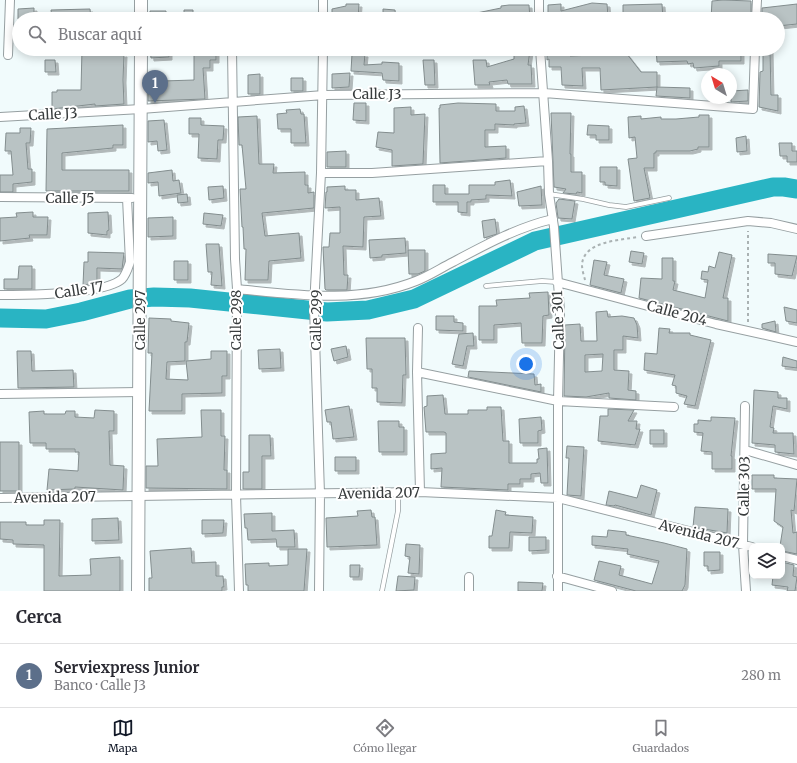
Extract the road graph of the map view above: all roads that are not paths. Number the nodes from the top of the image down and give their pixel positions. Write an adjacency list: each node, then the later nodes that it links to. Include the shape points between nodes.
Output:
1 (10, 0): 10 (street)
2 (141, 0): 6 (street)
3 (323, 0): 7 (street)
4 (539, 0): 8 (street)
5 (757, 0): 9 (street)
6 (141, 12)
7 (323, 12)
8 (539, 12)
9 (756, 12)
10 (8, 55)
11 (141, 56): 19 (street, Calle 297)
12 (232, 56): 18 (street, Calle 298)
13 (323, 56): 17 (street, Calle 299)
14 (541, 56): 16 (street, Calle 301)
15 (755, 56): 16 (street, Calle J3, via 754,110)
16 (544, 93): 17 (street, Calle J3); 21 (street, Calle 301)
17 (324, 95): 18 (street, Calle J3); 22 (street, Calle 299)
18 (232, 101): 19 (street, Calle J3); 33 (street, Calle 298, via 234,259)
19 (141, 109): 20 (street, Calle J3); 25 (street, Calle 297)
20 (0, 117)
21 (548, 161): 22 (street, via 372,173); 23 (street, Calle 301)
22 (321, 173): 35 (street, Calle 299)
23 (549, 194): 27 (lane, via 626,207); 28 (street, Calle 301)
24 (0, 197): 26 (street, Calle J5)
25 (140, 197): 26 (street, Calle J5); 39 (street, Calle 297)
26 (127, 198): 34 (street, Calle J7, via 130,262 122,279 103,287 47,295)
27 (669, 198)
28 (554, 223): 31 (street, Calle 301); 35 (street, via 534,224 417,281 388,290 348,297)
29 (797, 229): 30 (street, via 748,221)
30 (646, 236)
31 (557, 282): 32 (lane); 37 (street, Calle 204, via 748,332); 41 (street, Calle 301, via 560,311)
32 (486, 286)
33 (237, 290): 35 (street); 49 (street, Calle 298)
34 (0, 295)
35 (315, 296): 48 (street, Calle 299)
36 (418, 328): 38 (street)
37 (797, 342)
38 (417, 372): 41 (street); 47 (street)
39 (139, 386): 40 (street); 50 (street, Calle 297)
40 (0, 394)
41 (558, 401): 43 (street); 52 (street, Calle 301)
42 (745, 406): 44 (street, Calle 303)
43 (674, 407)
44 (745, 450): 45 (street); 53 (street, Calle 303)
45 (797, 465)
46 (398, 492): 47 (street, Avenida 207); 48 (street, Avenida 207); 62 (lane, via 398,511)
47 (420, 492): 52 (street, Avenida 207)
48 (320, 494): 49 (street, Avenida 207); 61 (street, Calle 299)
49 (236, 495): 50 (street, Avenida 207); 60 (street, Calle 298)
50 (138, 496): 51 (street, Avenida 207); 59 (street, Calle 297)
51 (0, 498)
52 (558, 498): 53 (street, Avenida 207); 57 (street, Calle 301)
53 (743, 545): 54 (street, Avenida 207); 66 (street, Calle 303)
54 (749, 546)
55 (785, 557): 56 (street)
56 (797, 560)
57 (558, 576): 64 (street, Calle 301); 65 (street)
58 (469, 577): 63 (street)
59 (138, 591)
60 (239, 591)
61 (319, 591)
62 (382, 591)
63 (469, 591)
64 (558, 591)
65 (612, 591)
66 (746, 591)

